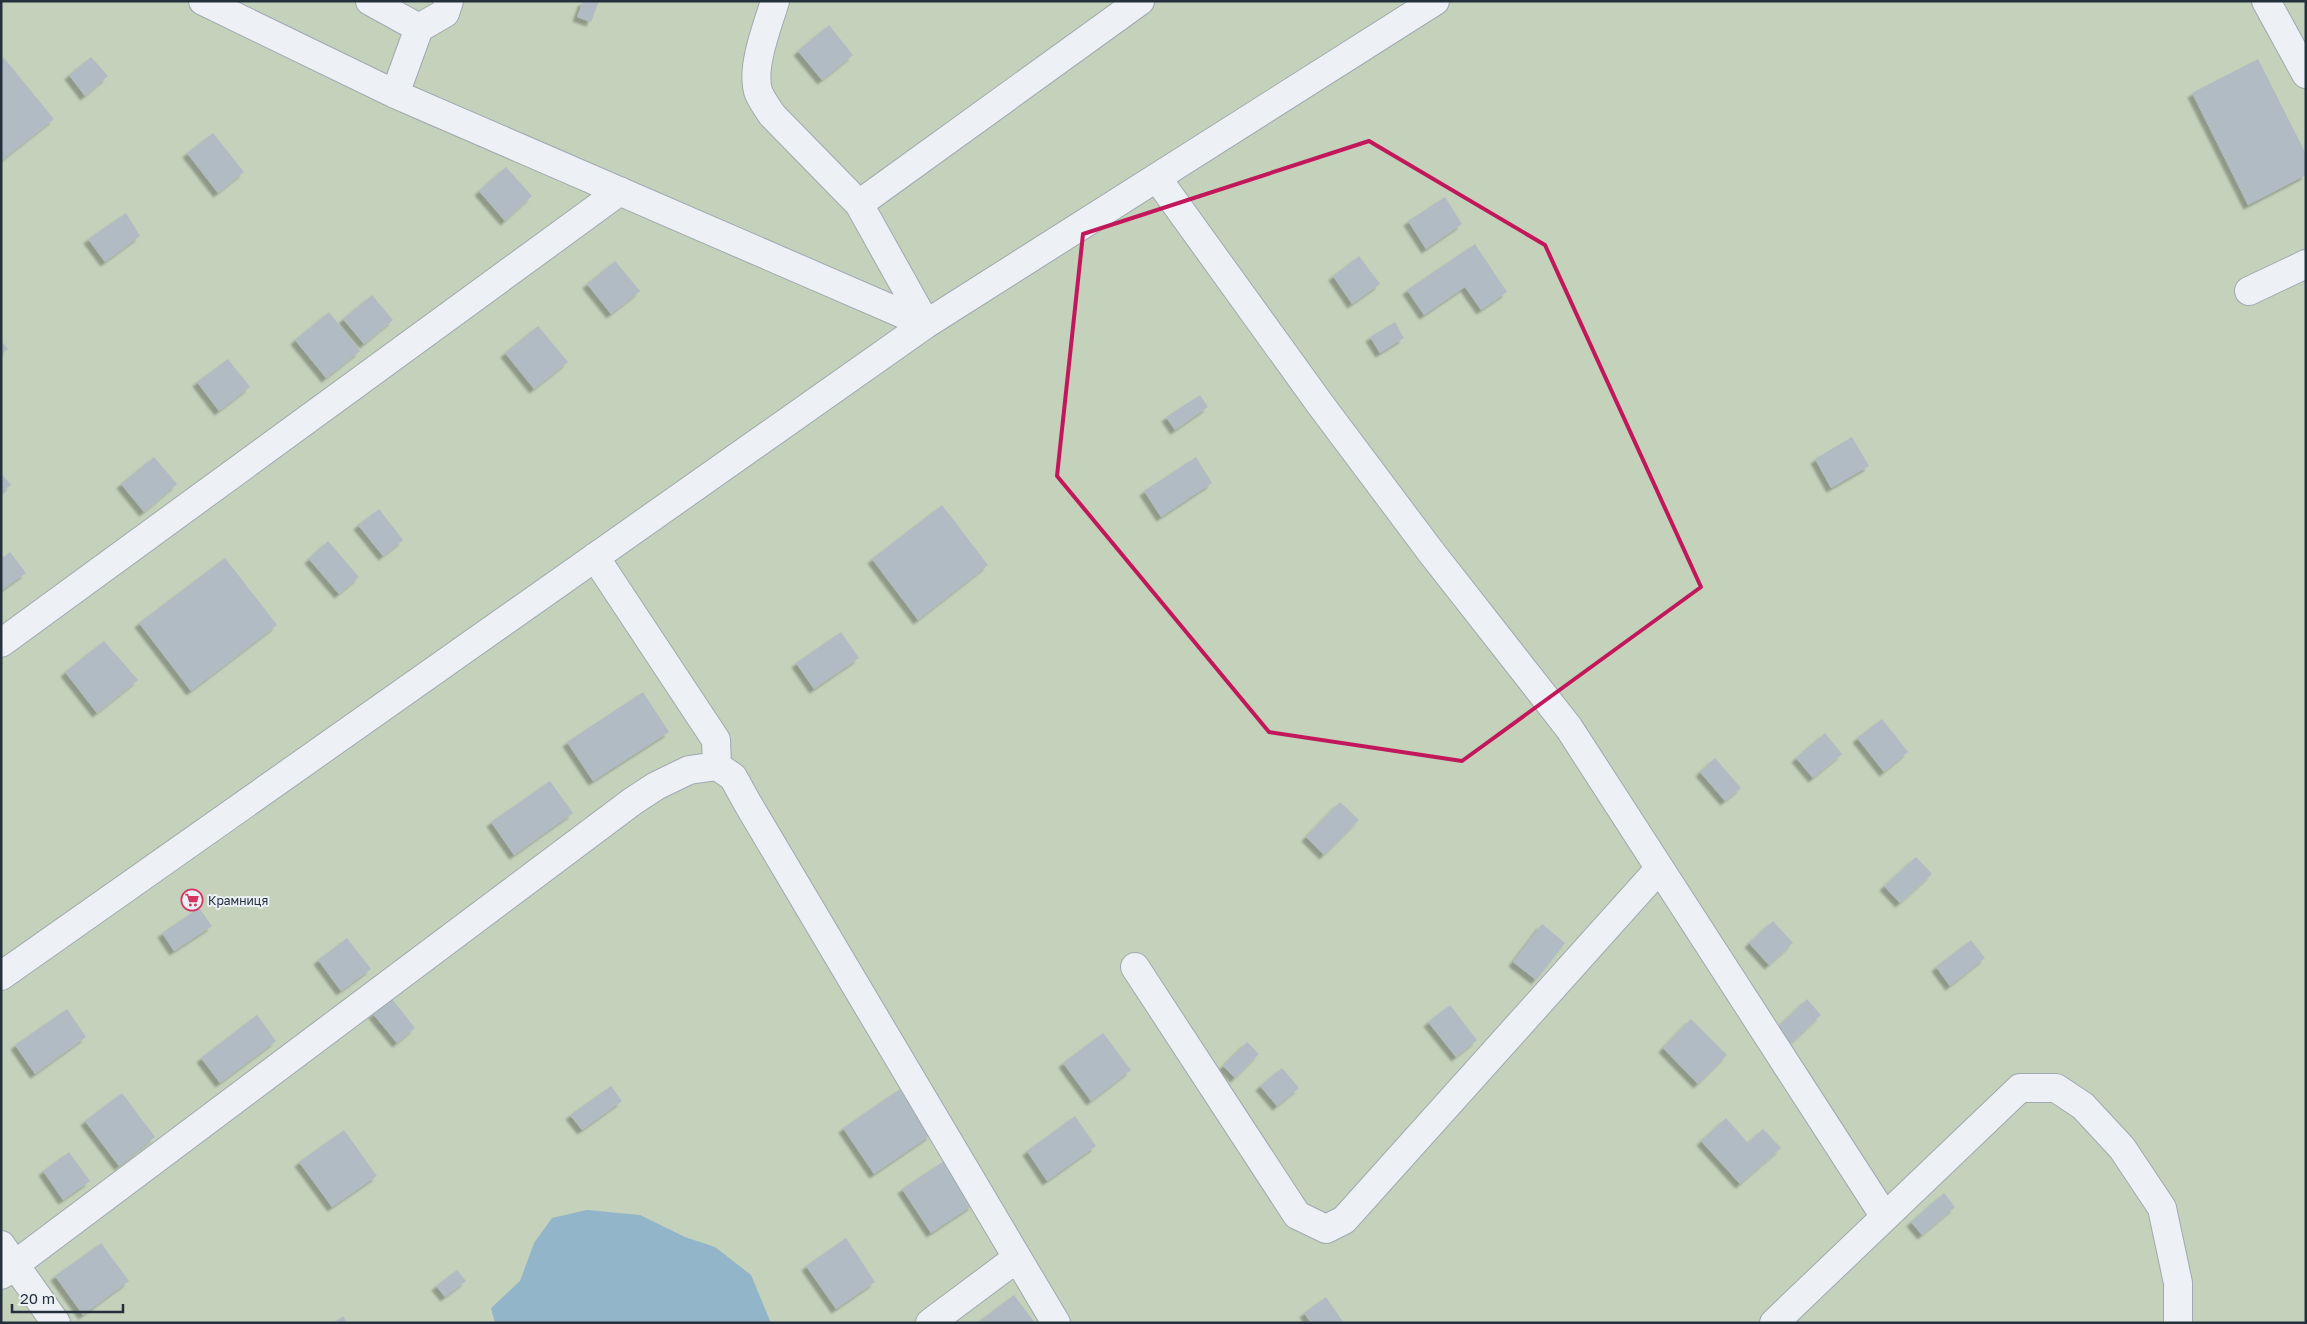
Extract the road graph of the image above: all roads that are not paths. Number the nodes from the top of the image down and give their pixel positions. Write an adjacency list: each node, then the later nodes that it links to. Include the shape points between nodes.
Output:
1 (203, 1): 10 (street)
2 (370, 1): 8 (street)
3 (449, 1): 8 (street, via 445,13)
4 (775, 1): 13 (street, via 759,55 758,89 772,115)
5 (1140, 1): 13 (street)
6 (1434, 1): 11 (street)
7 (2266, 1): 9 (street)
8 (419, 28): 10 (street)
9 (2306, 74)
10 (395, 94): 12 (street)
11 (1157, 178): 16 (street); 20 (street, via 1331,419 1569,728)
12 (620, 191): 16 (street); 18 (street)
13 (859, 204): 16 (street)
14 (2306, 264): 15 (street)
15 (2248, 291)
16 (926, 324): 17 (street)
17 (595, 557): 19 (street, via 716,740); 22 (street)
18 (1, 643)
19 (717, 766): 24 (street, via 733,776); 25 (street, via 689,770 633,801)
20 (1659, 870): 21 (street, via 1344,1220 1326,1230 1297,1215); 23 (street)
21 (1135, 967)
22 (1, 976)
23 (1886, 1217): 29 (street); 30 (street, via 2020,1088 2056,1088 2083,1106 2122,1148 2162,1208 2178,1283)
24 (1017, 1258): 27 (street); 28 (street)
25 (6, 1261): 26 (street)
26 (56, 1323)
27 (930, 1323)
28 (1056, 1323)
29 (1774, 1323)
30 (2178, 1323)

